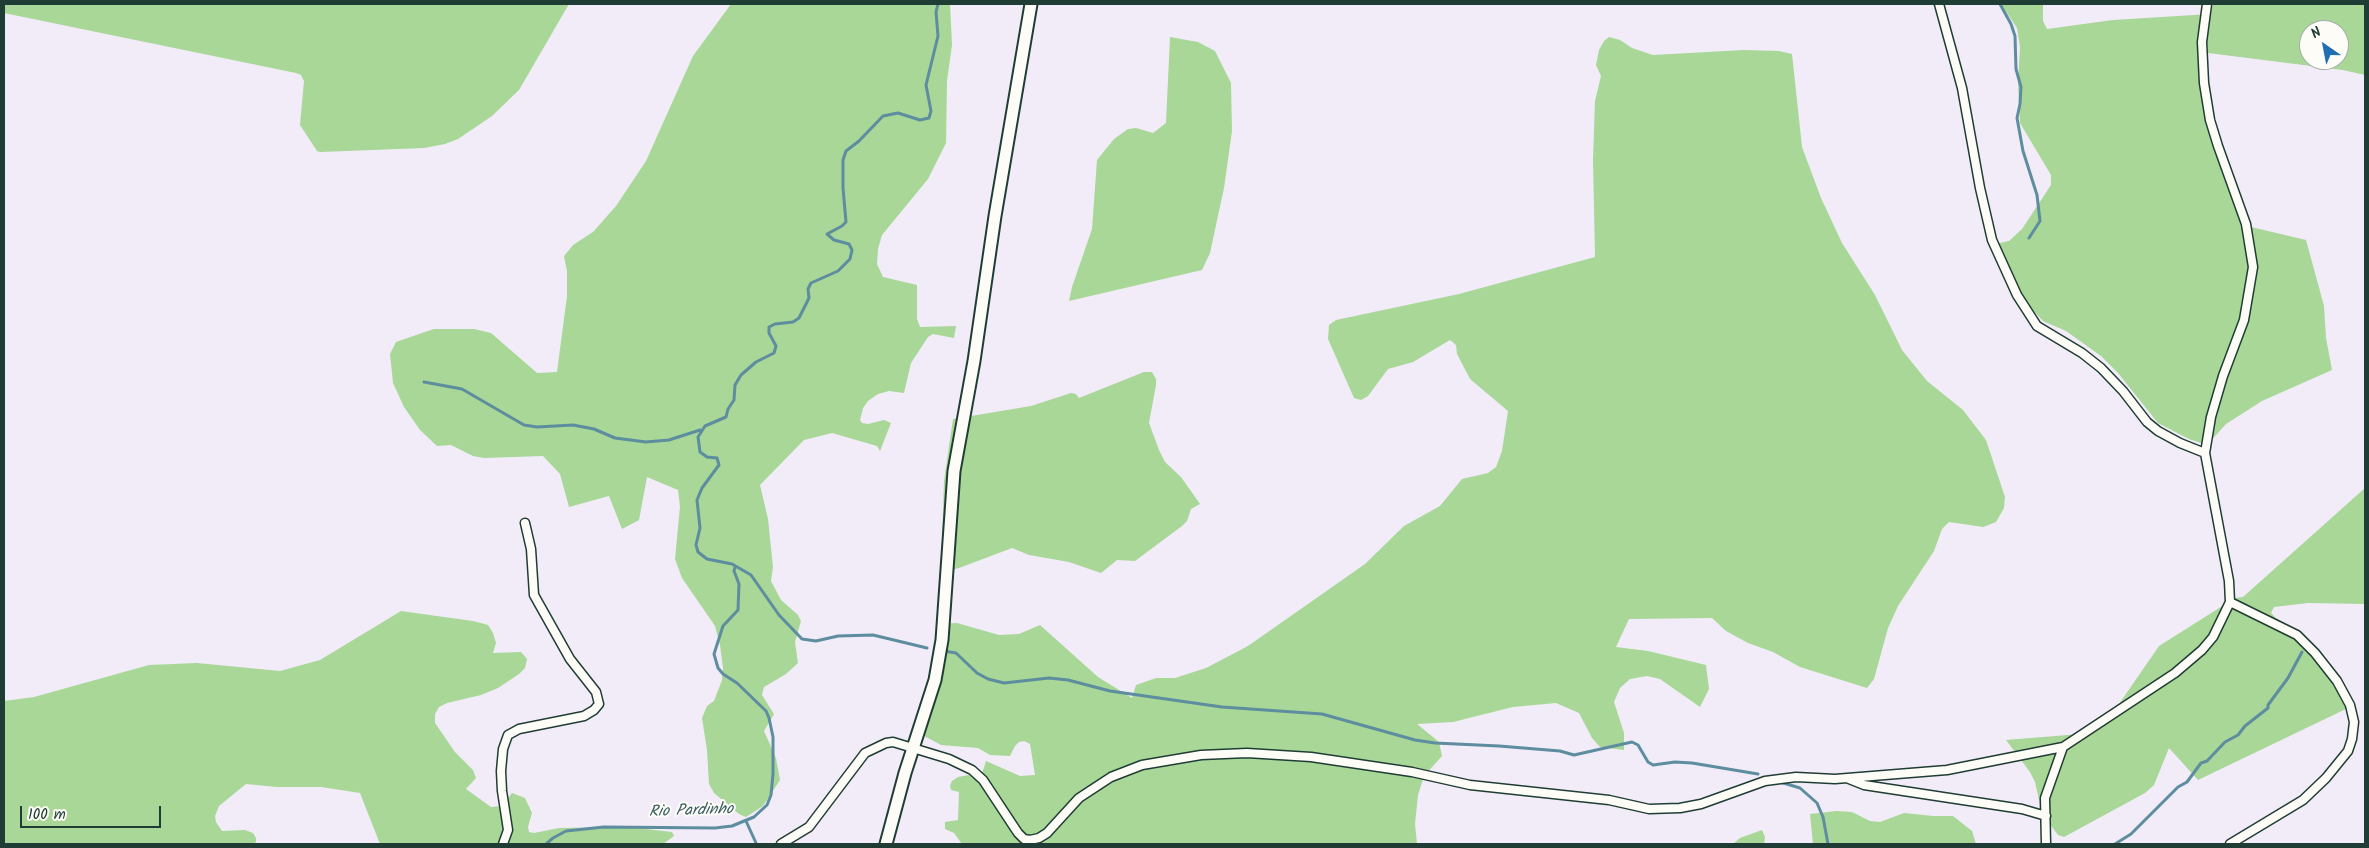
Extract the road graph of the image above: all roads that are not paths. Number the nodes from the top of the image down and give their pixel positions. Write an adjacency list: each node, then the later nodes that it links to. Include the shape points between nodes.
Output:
1 (1031, 4): 8 (main road, via 954,471 942,640 935,680)
2 (1939, 4): 4 (street, via 1962,88 1992,240 2017,295 2037,326 2101,368 2147,422 2180,443)
3 (2207, 4): 4 (street, via 2202,42 2207,101 2218,146 2246,224 2253,267 2244,320 2213,409)
4 (2205, 453): 6 (street)
5 (525, 523): 11 (street, via 531,548 534,595 570,659 596,692 599,704 584,716 519,729 508,735 501,771 508,830)
6 (2230, 602): 7 (street, via 2213,637 2202,650 2175,673); 15 (street, via 2297,635 2337,682 2350,706 2354,722 2348,751 2326,778 2303,800)
7 (2063, 747): 9 (street, via 1947,770); 10 (street, via 2045,798)
8 (913, 748): 9 (street, via 949,758 972,770 983,780 1018,833 1030,840 1047,833 1079,798 1111,777 1142,765 1201,755 1247,753 1311,757 1412,772 1470,785 1609,800 1649,809 1701,804 1765,781 1796,777); 12 (street, via 893,742 865,753 809,827); 13 (main road)
9 (1847, 778): 10 (street, via 1864,785 2022,808)
10 (2046, 816): 14 (street)
11 (503, 844)
12 (781, 844)
13 (886, 844)
14 (2046, 844)
15 (2230, 844)

